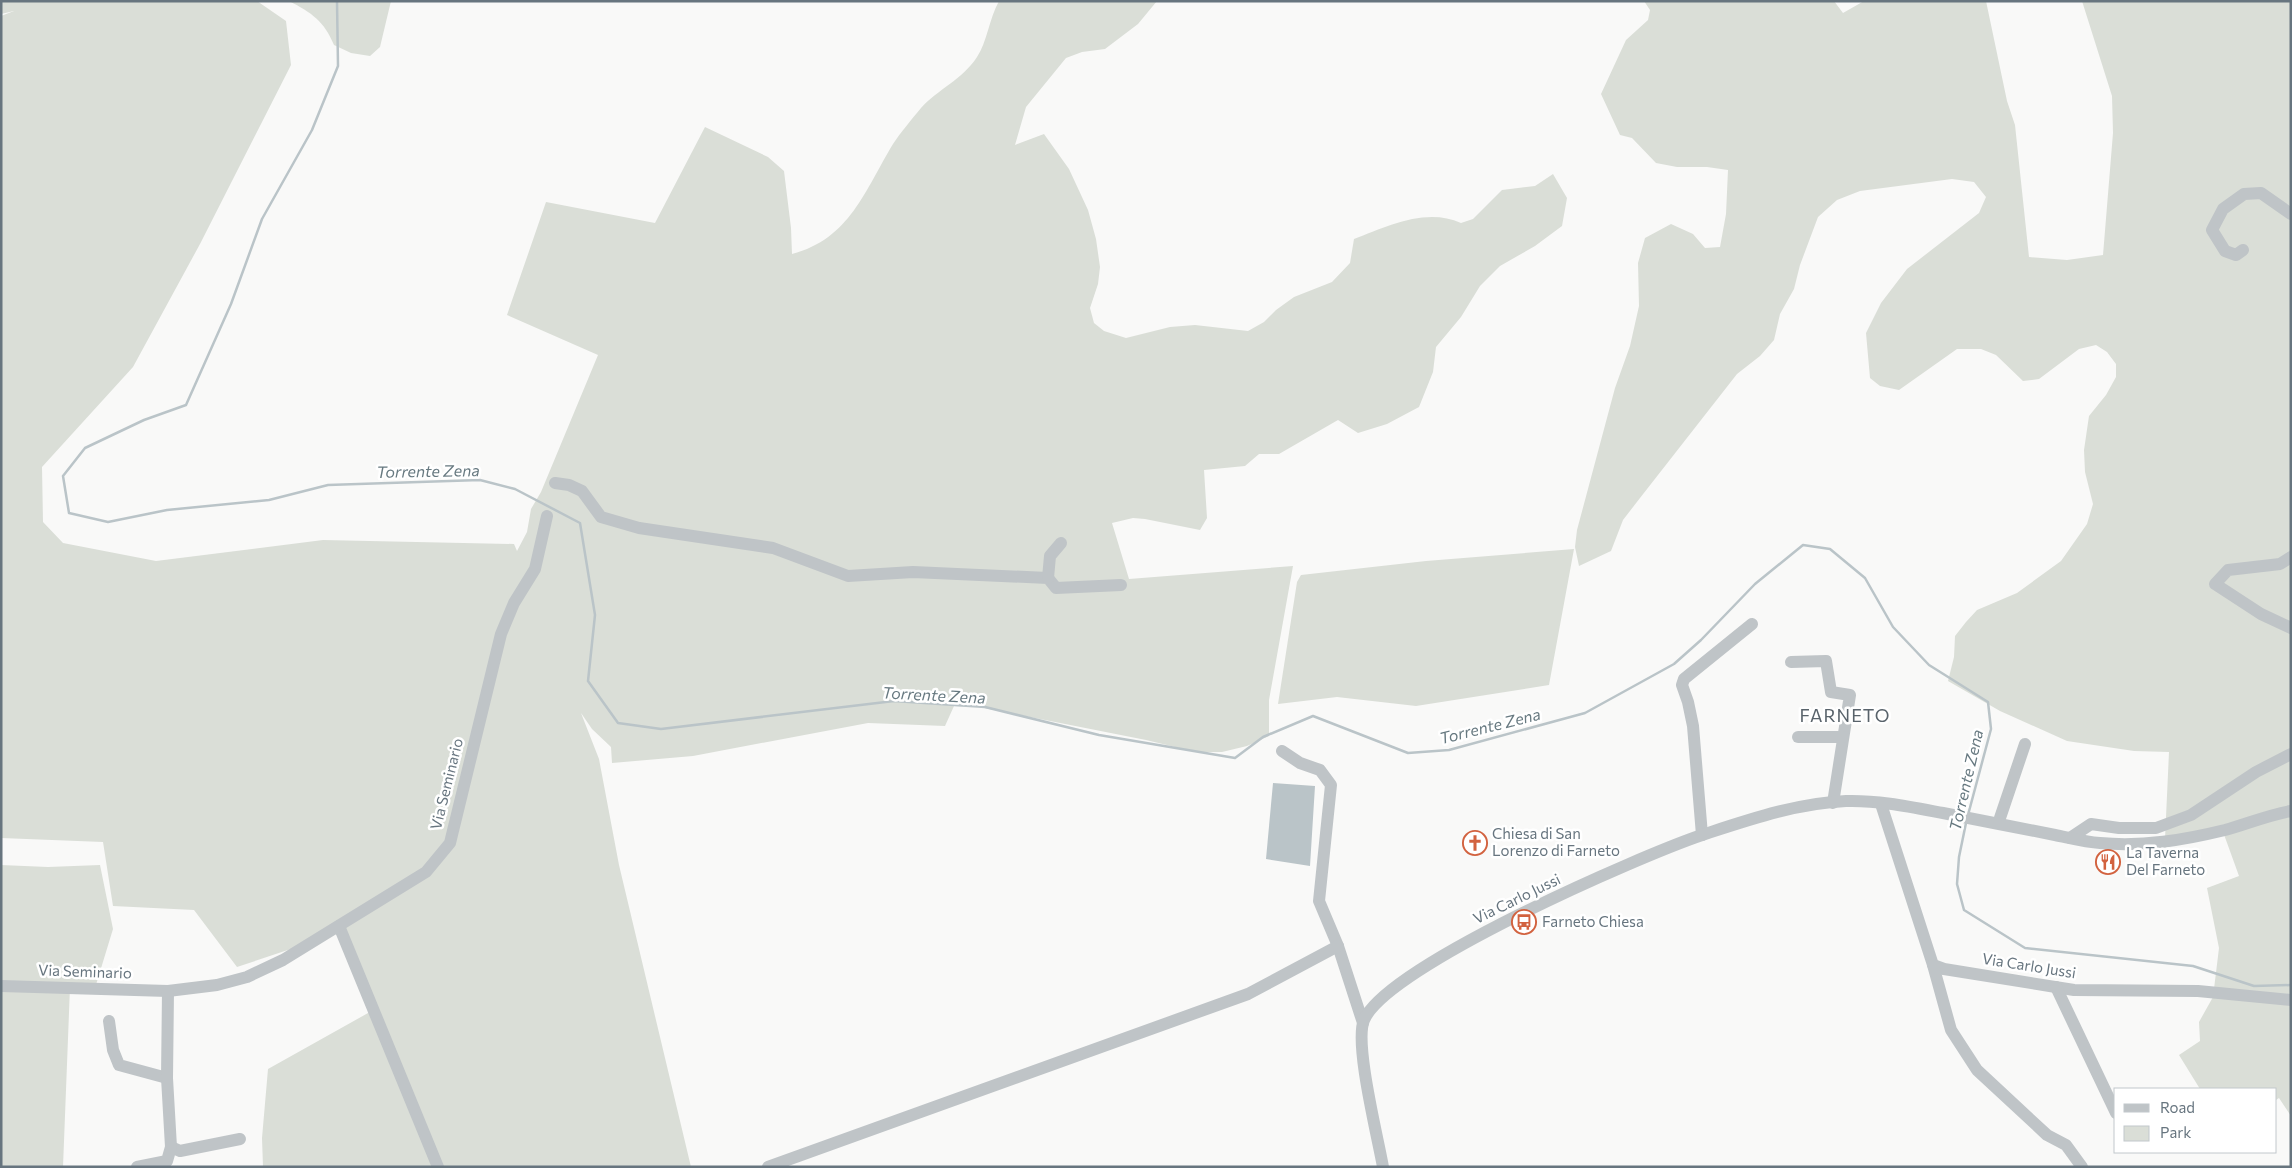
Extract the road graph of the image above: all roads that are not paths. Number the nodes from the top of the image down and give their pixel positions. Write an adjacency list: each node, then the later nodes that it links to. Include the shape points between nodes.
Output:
1 (2291, 214): 2 (street, via 2261,193 2244,194 2223,209 2212,230 2225,251 2236,255)
2 (2243, 250)
3 (555, 483): 7 (street, via 569,484 582,491 601,517 639,528 773,548 848,576 913,572)
4 (547, 516): 23 (street, Via Seminario, via 535,569 501,634 450,843 426,872)
5 (1061, 543): 7 (street, via 1050,556)
6 (2291, 557): 10 (street, via 2280,564 2228,570 2215,584 2261,614)
7 (1048, 578): 8 (street, via 1056,588)
8 (1121, 586)
9 (1752, 624): 21 (street, via 1684,679 1682,685 1693,726)
10 (2291, 628)
11 (1791, 662): 13 (street, via 1826,662 1831,692 1850,696)
12 (1798, 737): 13 (street)
13 (1843, 737): 17 (street)
14 (2025, 744): 20 (street)
15 (1282, 751): 24 (street, via 1320,770 1331,785 1319,901)
16 (2291, 754): 22 (street, via 2256,772 2191,815 2156,828 2091,824)
17 (1833, 803): 18 (street, Via Carlo Jussi); 21 (street, Via Carlo Jussi, via 1761,816)
18 (1881, 804): 22 (street, Via Carlo Jussi, via 1902,805); 25 (street)
19 (2291, 811): 22 (street, Via Carlo Jussi, via 2184,839 2139,845)
20 (2000, 818)
21 (1702, 835): 31 (street, Via Carlo Jussi, via 1634,861 1435,960 1387,992 1370,1008)
22 (2070, 838)
23 (339, 926): 28 (street, Via Seminario, via 283,960 247,977 217,985); 37 (street)
24 (1338, 946): 31 (street); 38 (street, via 1248,994)
25 (1933, 965): 27 (street, Via Carlo Jussi); 40 (street, via 1951,1030 1977,1070 2047,1135 2066,1145)
26 (1, 986): 28 (street, Via Seminario)
27 (2056, 987): 29 (street, Via Carlo Jussi, via 2198,991); 33 (street)
28 (168, 991): 32 (street)
29 (2291, 1000)
30 (109, 1021): 32 (street, via 113,1050 119,1065)
31 (1363, 1023): 39 (street, via 1361,1033 1366,1077)
32 (167, 1078): 35 (street)
33 (2114, 1110)
34 (240, 1139): 35 (street, via 180,1152)
35 (170, 1147): 36 (street, via 167,1161)
36 (137, 1167)
37 (438, 1167)
38 (768, 1167)
39 (1383, 1167)
40 (2082, 1167)

